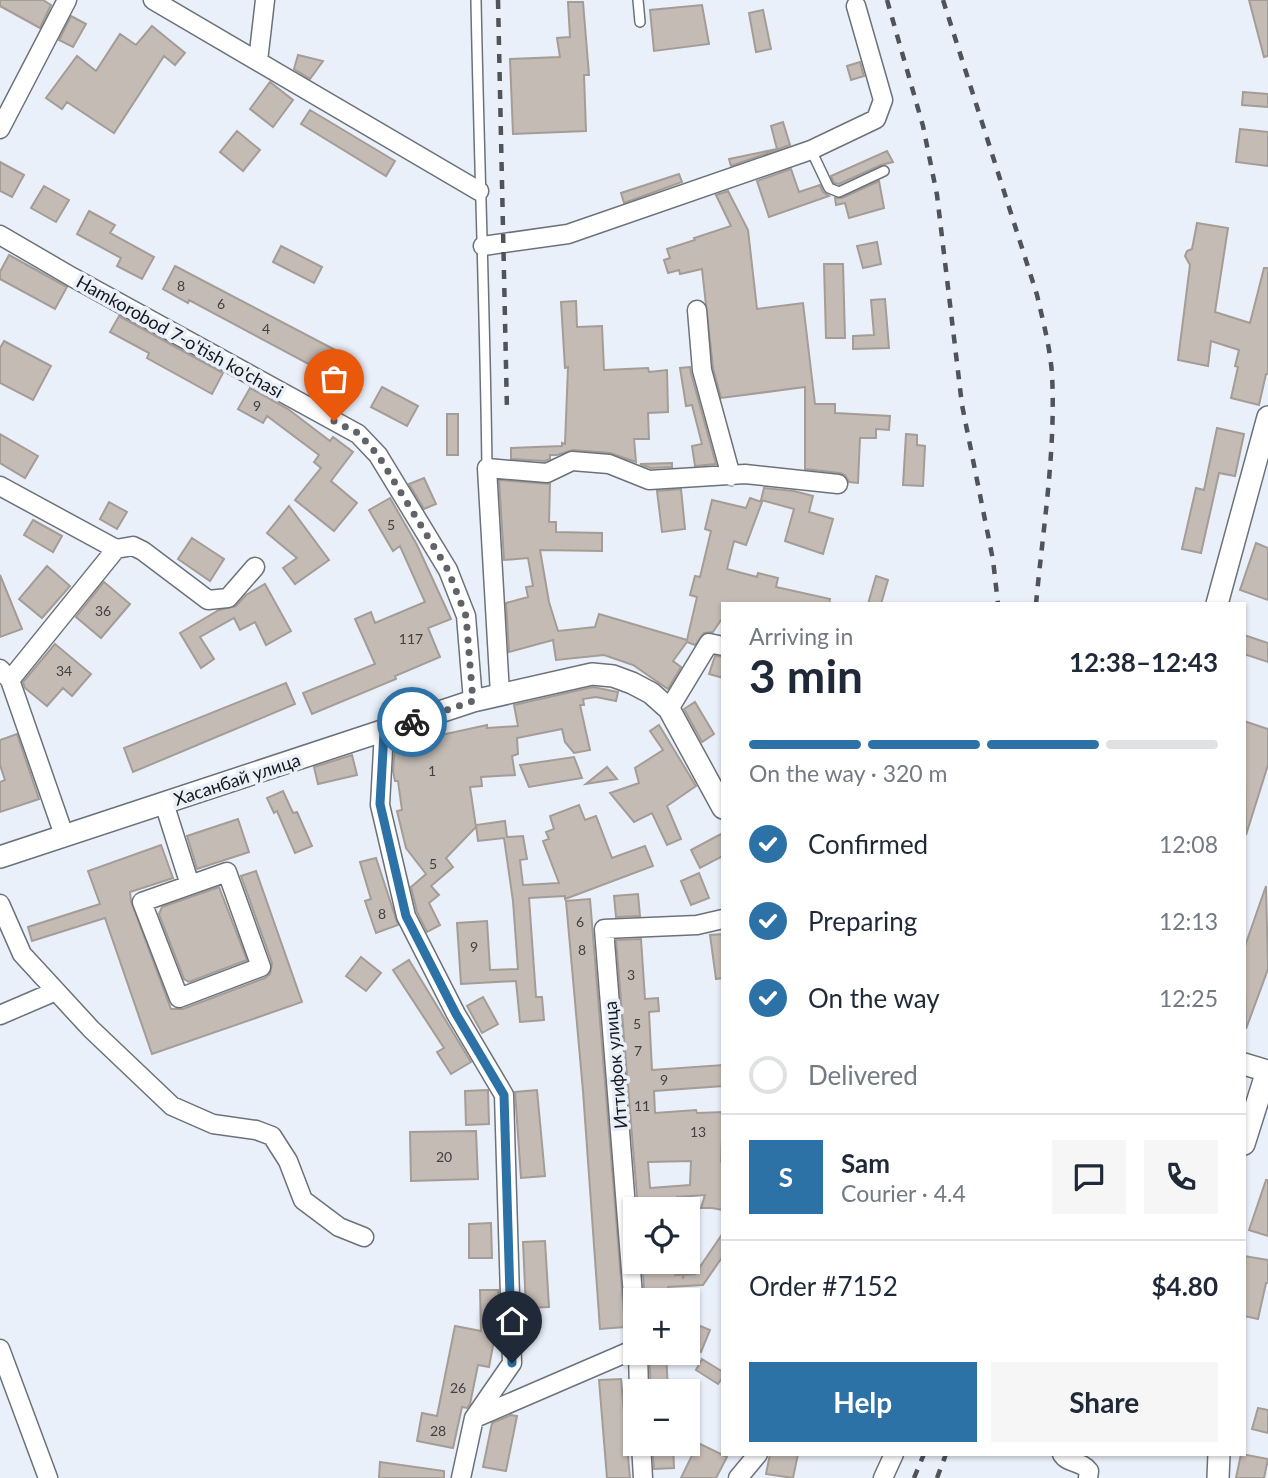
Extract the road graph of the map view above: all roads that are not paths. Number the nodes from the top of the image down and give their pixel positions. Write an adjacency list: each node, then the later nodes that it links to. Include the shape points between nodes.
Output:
1 (67, 0): 9 (street)
2 (153, 0): 8 (street)
3 (265, 0): 8 (street)
4 (476, 0): 12 (lane)
5 (638, 0): 7 (lane)
6 (856, 6): 10 (street, via 883,100 876,119)
7 (640, 22)
8 (258, 61): 12 (street)
9 (0, 129)
10 (811, 150): 11 (lane, via 829,188 839,192); 14 (street, via 568,233)
11 (884, 171)
12 (479, 191): 14 (lane)
13 (0, 235): 28 (street, Hamkorobod 7-o'tish ko'chasi, via 358,433 378,455 448,570 466,616)
14 (484, 246): 18 (lane)
15 (697, 310): 19 (street, via 702,370)
16 (1268, 417): 17 (street)
17 (1264, 448): 24 (street)
18 (487, 468): 19 (street, via 547,473 572,461 609,464 649,480); 27 (street)
19 (731, 476): 20 (street)
20 (838, 484)
21 (0, 486): 22 (street)
22 (117, 549): 23 (street, via 134,546 143,551 208,600 228,598); 26 (street)
23 (255, 567)
24 (1218, 602)
25 (721, 646): 29 (street, via 709,643)
26 (5, 675): 33 (street)
27 (500, 694): 28 (street); 29 (street, via 592,674 613,676 651,693)
28 (473, 701): 30 (street, Хасанбай улица)
29 (669, 709): 32 (street)
30 (384, 732): 31 (street, Хасанбай улица); 47 (street, via 380,804 406,916 504,1095 512,1363)
31 (164, 803): 33 (street, Хасанбай улица); 35 (street)
32 (721, 804)
33 (64, 835): 34 (street, Хасанбай улица)
34 (0, 857)
35 (191, 885): 35 (street, via 227,872 261,967 179,998 142,902)
36 (0, 904): 38 (street, via 22,954)
37 (721, 919): 44 (street, Иттифок улица, via 697,925 604,929)
38 (56, 991): 39 (street); 43 (street, via 172,1106 213,1124 272,1136 288,1161 303,1200 339,1227)
39 (0, 1015)
40 (1246, 1064): 41 (street)
41 (1268, 1070): 42 (street)
42 (1246, 1138)
43 (364, 1237)
44 (632, 1288)
45 (0, 1349): 53 (street)
46 (623, 1356): 47 (street)
47 (474, 1418): 54 (street)
48 (642, 1456): 55 (street)
49 (756, 1456): 56 (street)
50 (893, 1456): 57 (street)
51 (1063, 1456): 58 (street, via 1085,1466)
52 (1219, 1456): 59 (street)
53 (48, 1478)
54 (461, 1478)
55 (643, 1478)
56 (738, 1478)
57 (883, 1478)
58 (1088, 1478)
59 (1218, 1478)

